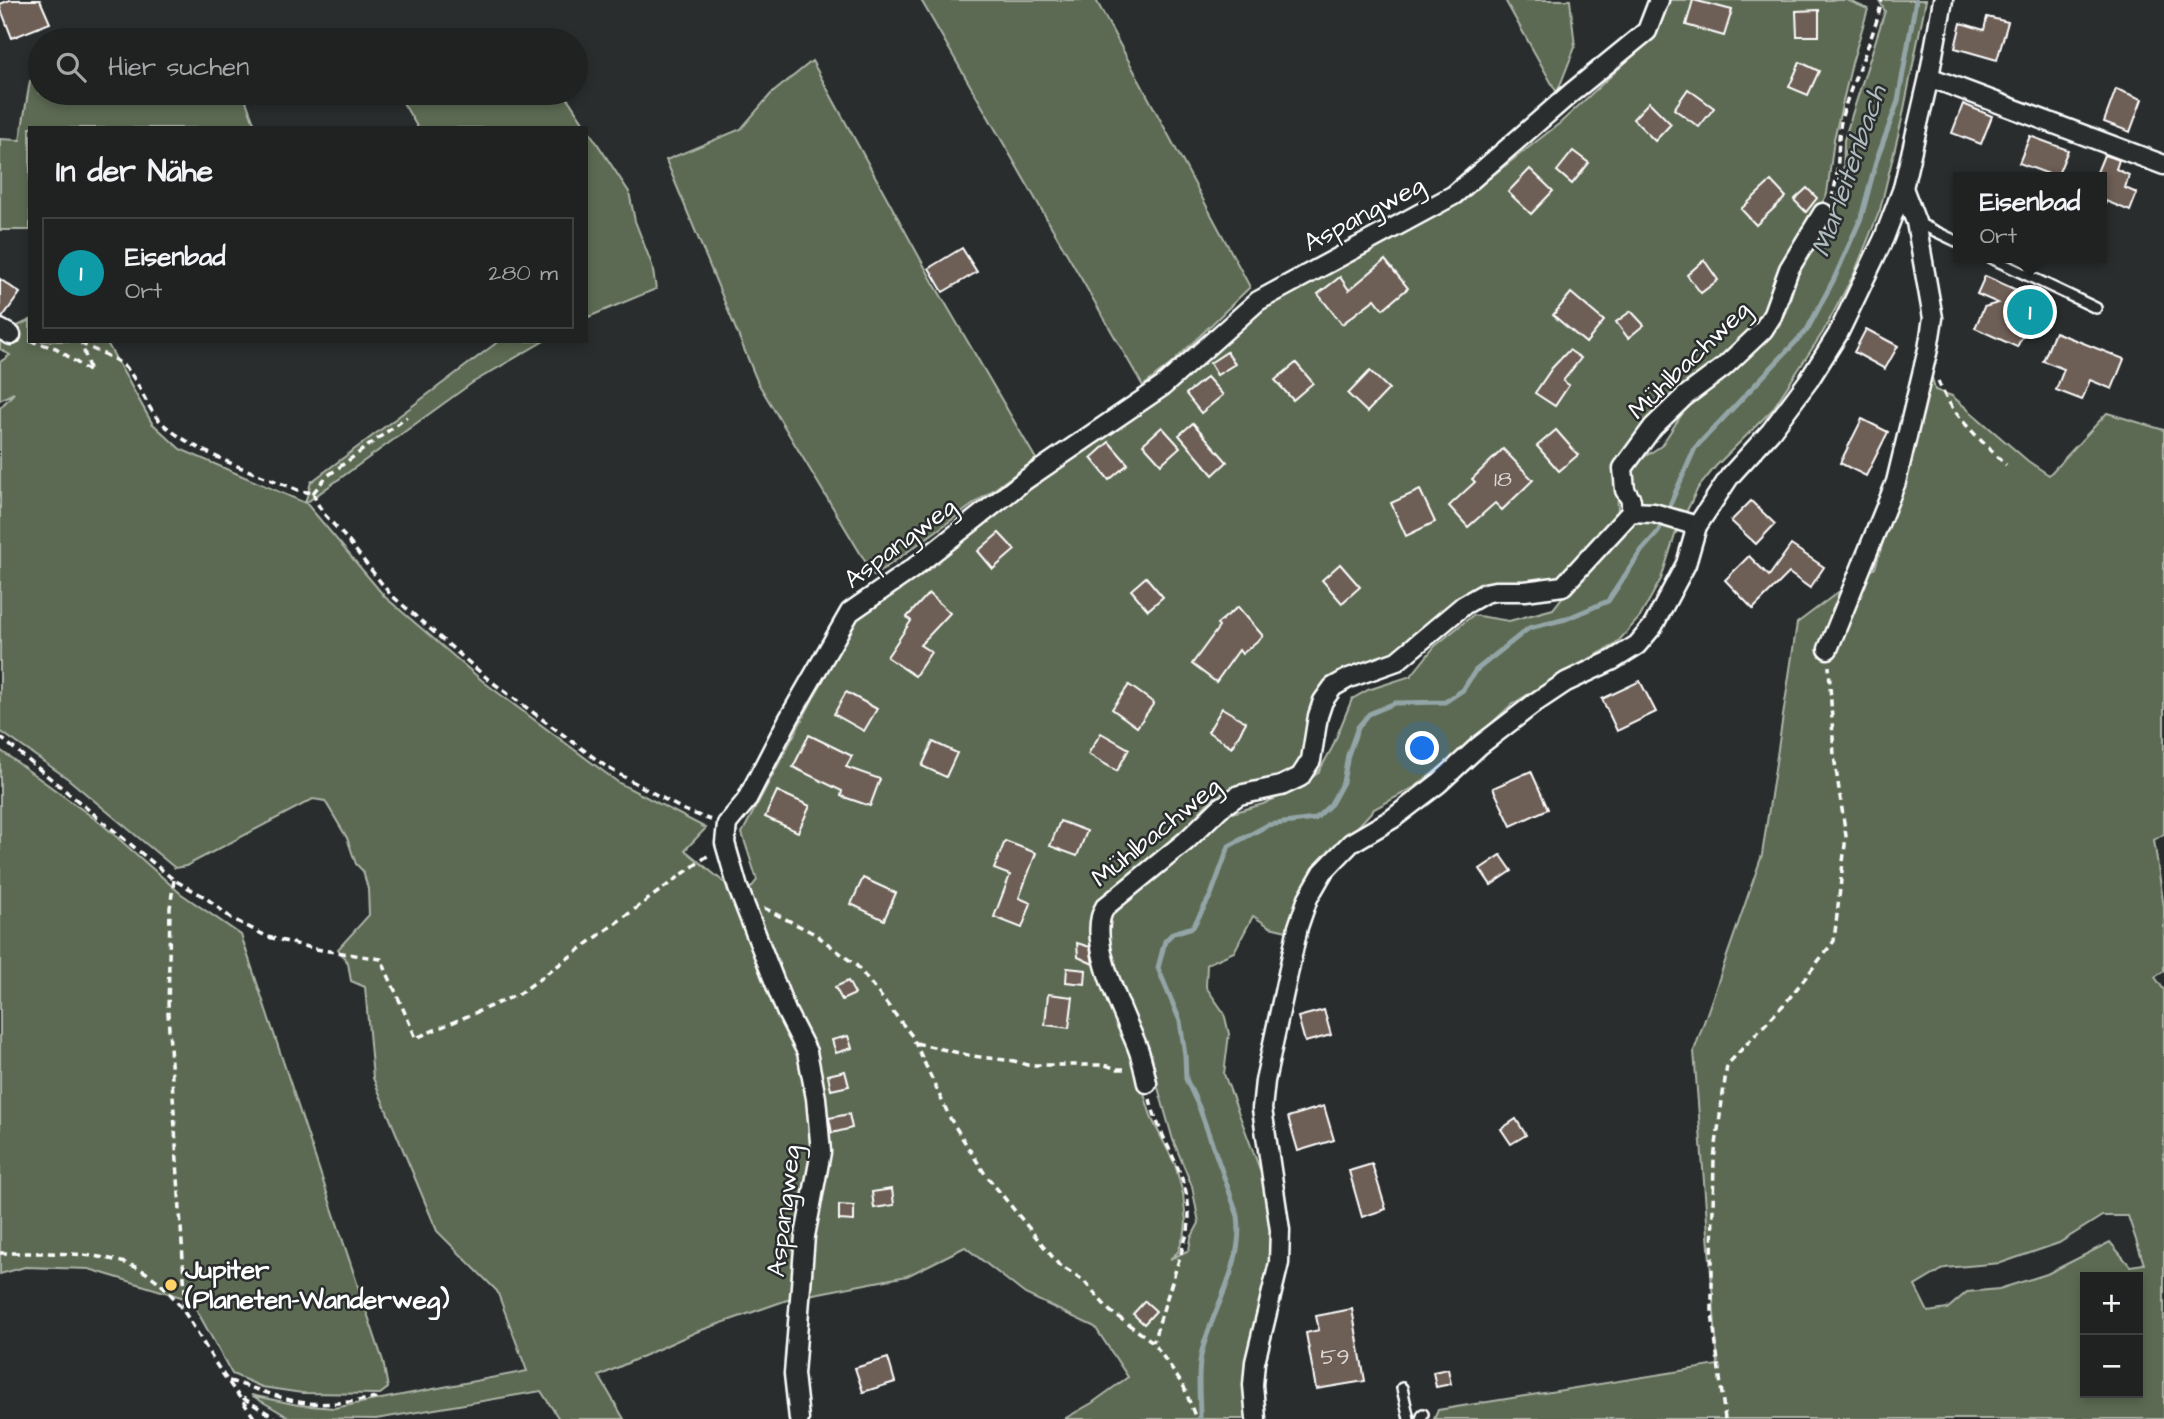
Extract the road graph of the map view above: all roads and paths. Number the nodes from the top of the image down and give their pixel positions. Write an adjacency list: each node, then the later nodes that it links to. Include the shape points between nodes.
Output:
1 (1659, 0): 21 (street, Aspangweg, via 1647,31 1454,195 1258,301 1163,386 1025,480 850,612)
2 (1882, 0): 7 (path, via 1843,114 1837,182)
3 (1943, 0): 4 (street)
4 (1930, 76): 5 (street); 6 (street)
5 (2164, 165)
6 (1903, 188): 8 (street); 18 (street, via 1838,334)
7 (1823, 213): 17 (street, Mühlbachweg, via 1789,269 1763,330 1684,397 1623,468)
8 (1916, 222): 9 (lane); 13 (street, via 1933,318)
9 (1953, 240)
10 (2002, 263): 11 (lane)
11 (2096, 308)
12 (37, 343): 16 (path, via 56,348 90,372 82,344 122,365 160,421 190,444)
13 (1927, 354): 15 (path, via 1945,399); 19 (street, via 1896,482)
14 (407, 416): 16 (path, via 326,477)
15 (2006, 465)
16 (313, 493): 21 (path, via 324,514 390,594 488,679 608,768)
17 (1631, 512): 18 (street, via 1654,513); 27 (street, Mühlbachweg, via 1563,586 1485,593 1396,662 1333,687 1318,716 1311,760 1300,776 1281,786 1239,795 1105,907 1099,927 1105,969)
18 (1697, 526): 40 (street, via 1686,564 1653,626 1637,645 1536,702 1439,783 1351,843 1323,872 1308,898 1262,1109 1280,1230 1279,1263 1255,1362)
19 (1828, 649): 42 (path, via 1834,756 1846,836 1834,941 1787,1001 1727,1065 1714,1159 1712,1313)
20 (0, 737): 22 (path)
21 (726, 834): 22 (path, via 519,994 416,1038 381,959 268,937); 23 (street, Aspangweg, via 732,871)
22 (174, 880): 30 (path, via 168,1013)
23 (743, 899): 24 (path); 38 (street, Aspangweg, via 786,1012 807,1052 816,1098 821,1152 805,1236 794,1374)
24 (775, 913): 25 (path); 26 (path, via 815,934 857,966)
25 (772, 918)
26 (916, 1043): 27 (path, via 1027,1065 1128,1069); 31 (path, via 951,1120 985,1174 1059,1265 1083,1279 1110,1311)
27 (1143, 1063): 28 (street, Mühlbachweg)
28 (1147, 1083): 31 (path, via 1154,1114 1189,1201 1188,1231)
29 (0, 1253): 30 (path, via 50,1253 127,1263 154,1278)
30 (183, 1309): 32 (path)
31 (1153, 1342): 39 (path, via 1184,1387)
32 (227, 1380): 34 (path); 35 (path, via 300,1402 335,1404)
33 (1402, 1388): 41 (lane)
34 (241, 1397): 36 (path); 37 (path)
35 (377, 1398)
36 (255, 1419)
37 (277, 1419)
38 (799, 1419)
39 (1196, 1419)
40 (1256, 1419)
41 (1409, 1419)
42 (1725, 1419)

